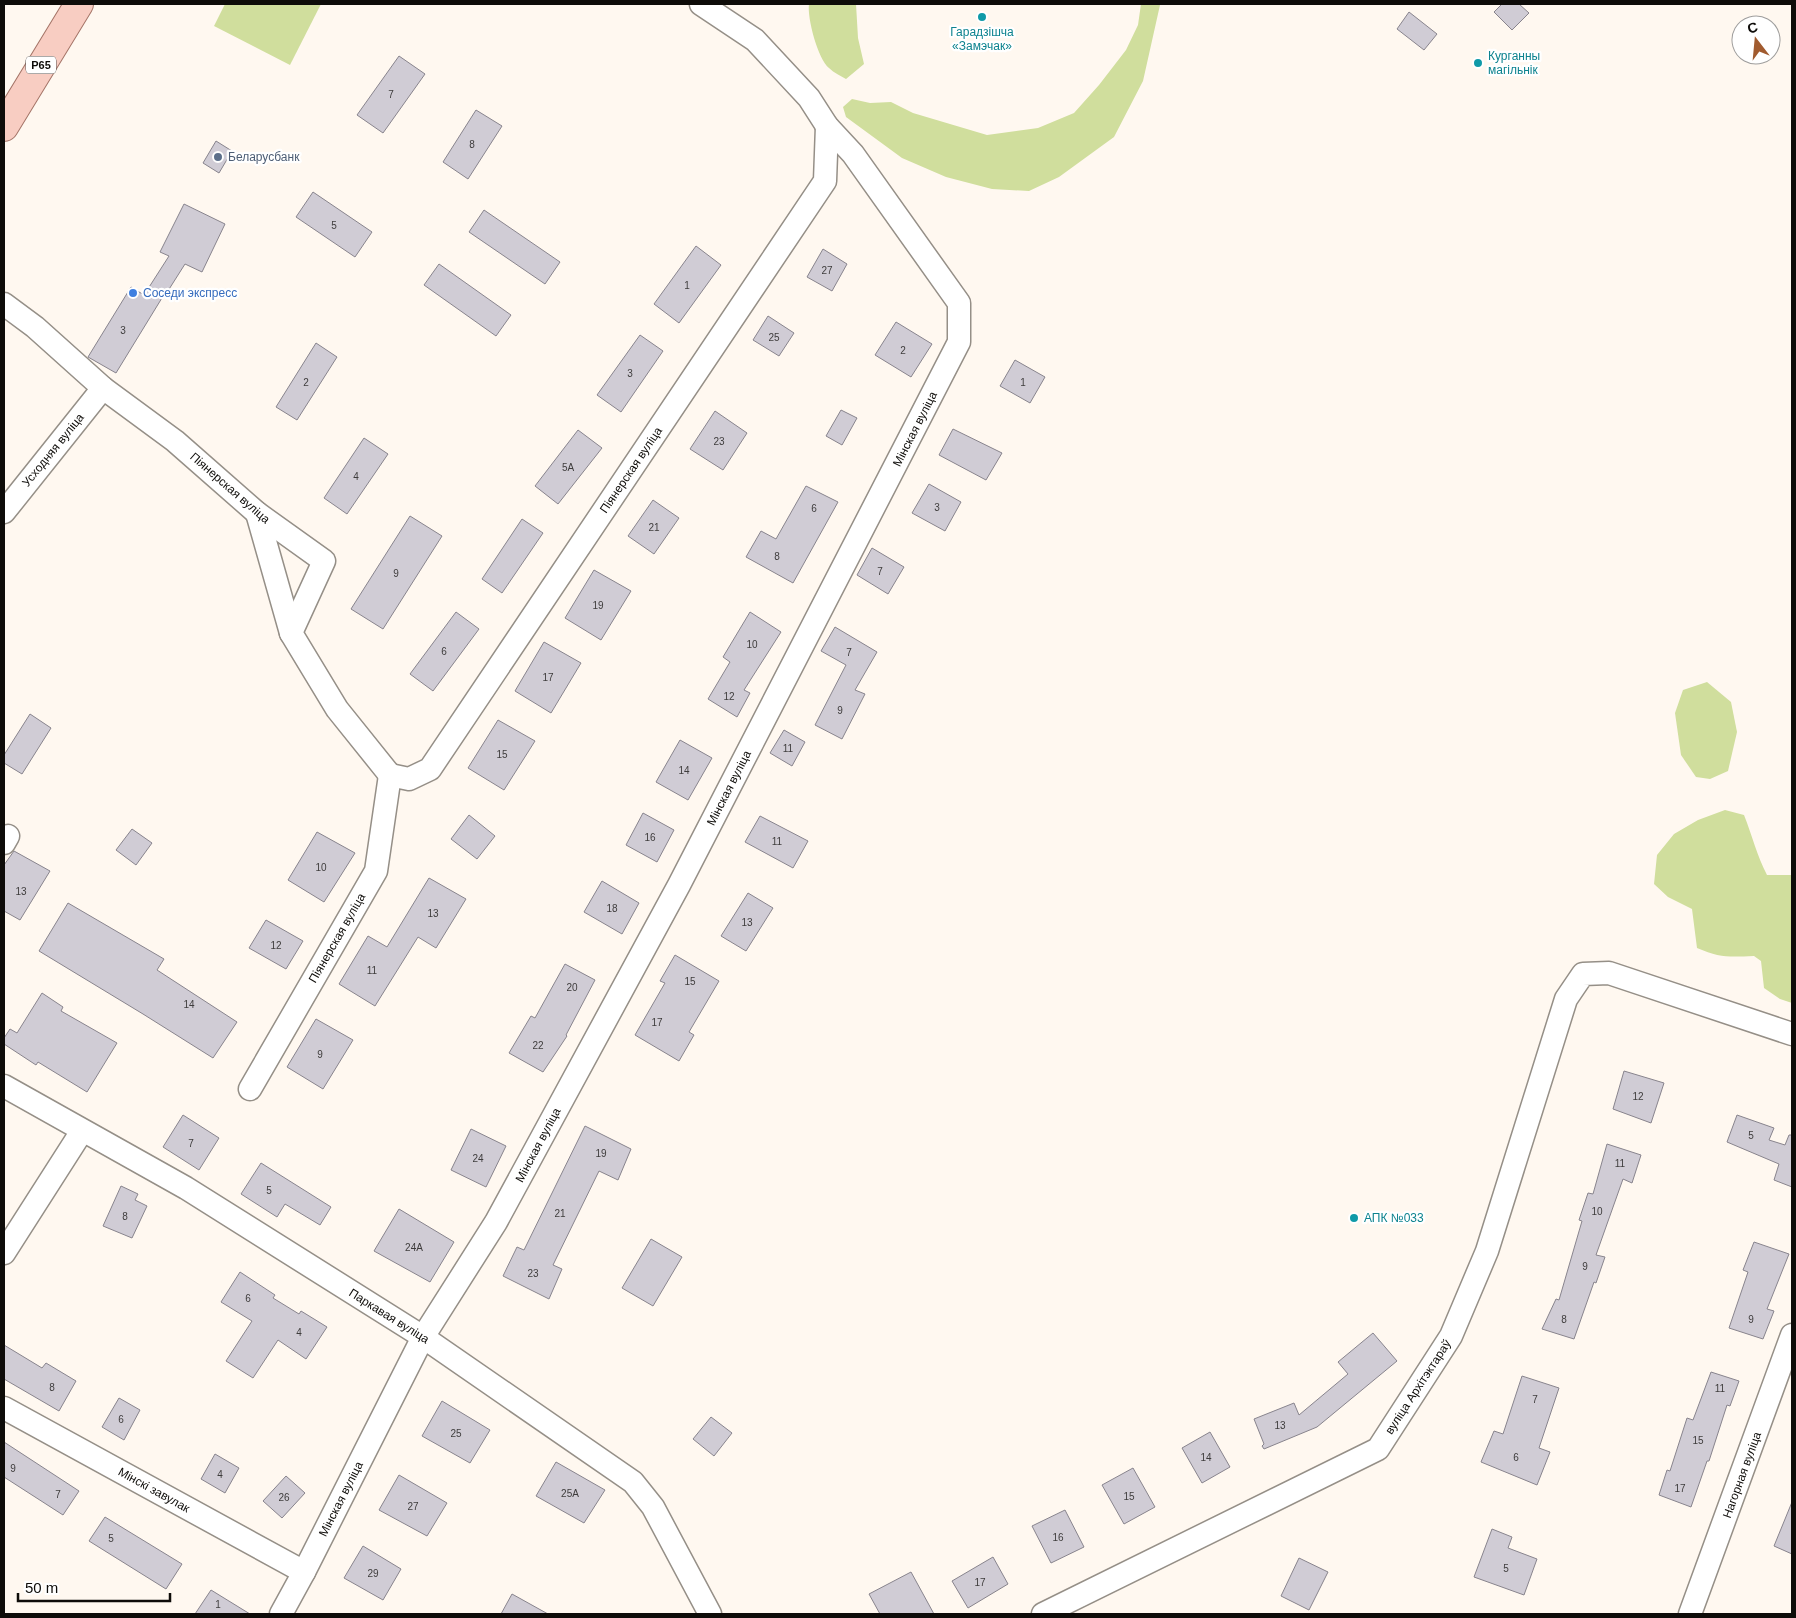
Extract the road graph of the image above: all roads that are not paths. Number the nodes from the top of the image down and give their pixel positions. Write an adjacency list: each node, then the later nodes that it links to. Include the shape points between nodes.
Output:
1 (79, 4): 4 (main road, Р65)
2 (701, 4): 3 (street, Мінская вуліца, via 755,40 809,98)
3 (827, 126): 10 (street, Піянерская вуліца, via 825,181 430,769 409,779); 17 (street, Мінская вуліца, via 853,154 959,304 959,342 665,910 496,1222)
4 (4, 127)
5 (4, 304): 6 (street, Піянерская вуліца, via 35,327)
6 (103, 388): 7 (street, Усходняя вуліца); 8 (street, Піянерская вуліца, via 175,441)
7 (4, 512)
8 (257, 513): 9 (street); 9 (street, Піянерская вуліца, via 324,561)
9 (291, 633): 10 (street, via 337,709)
10 (390, 775): 13 (street, Піянерская вуліца, via 376,871)
11 (1792, 1034): 22 (street, вуліца Архітэктараў, via 1610,974 1583,974 1566,999 1487,1251 1451,1336 1378,1449)
12 (4, 1086): 14 (street, Паркавая вуліца)
13 (250, 1089)
14 (82, 1131): 15 (street); 17 (street, Паркавая вуліца, via 186,1188)
15 (4, 1253)
16 (1792, 1335): 23 (street, Нагорная вуліца)
17 (423, 1337): 19 (street, Мінская вуліца); 21 (street, Паркавая вуліца, via 634,1482 652,1508)
18 (4, 1408): 19 (street, Мінскі завулак)
19 (304, 1572): 20 (street, Мінская вуліца)
20 (281, 1614)
21 (710, 1614)
22 (1043, 1614)
23 (1690, 1614)

